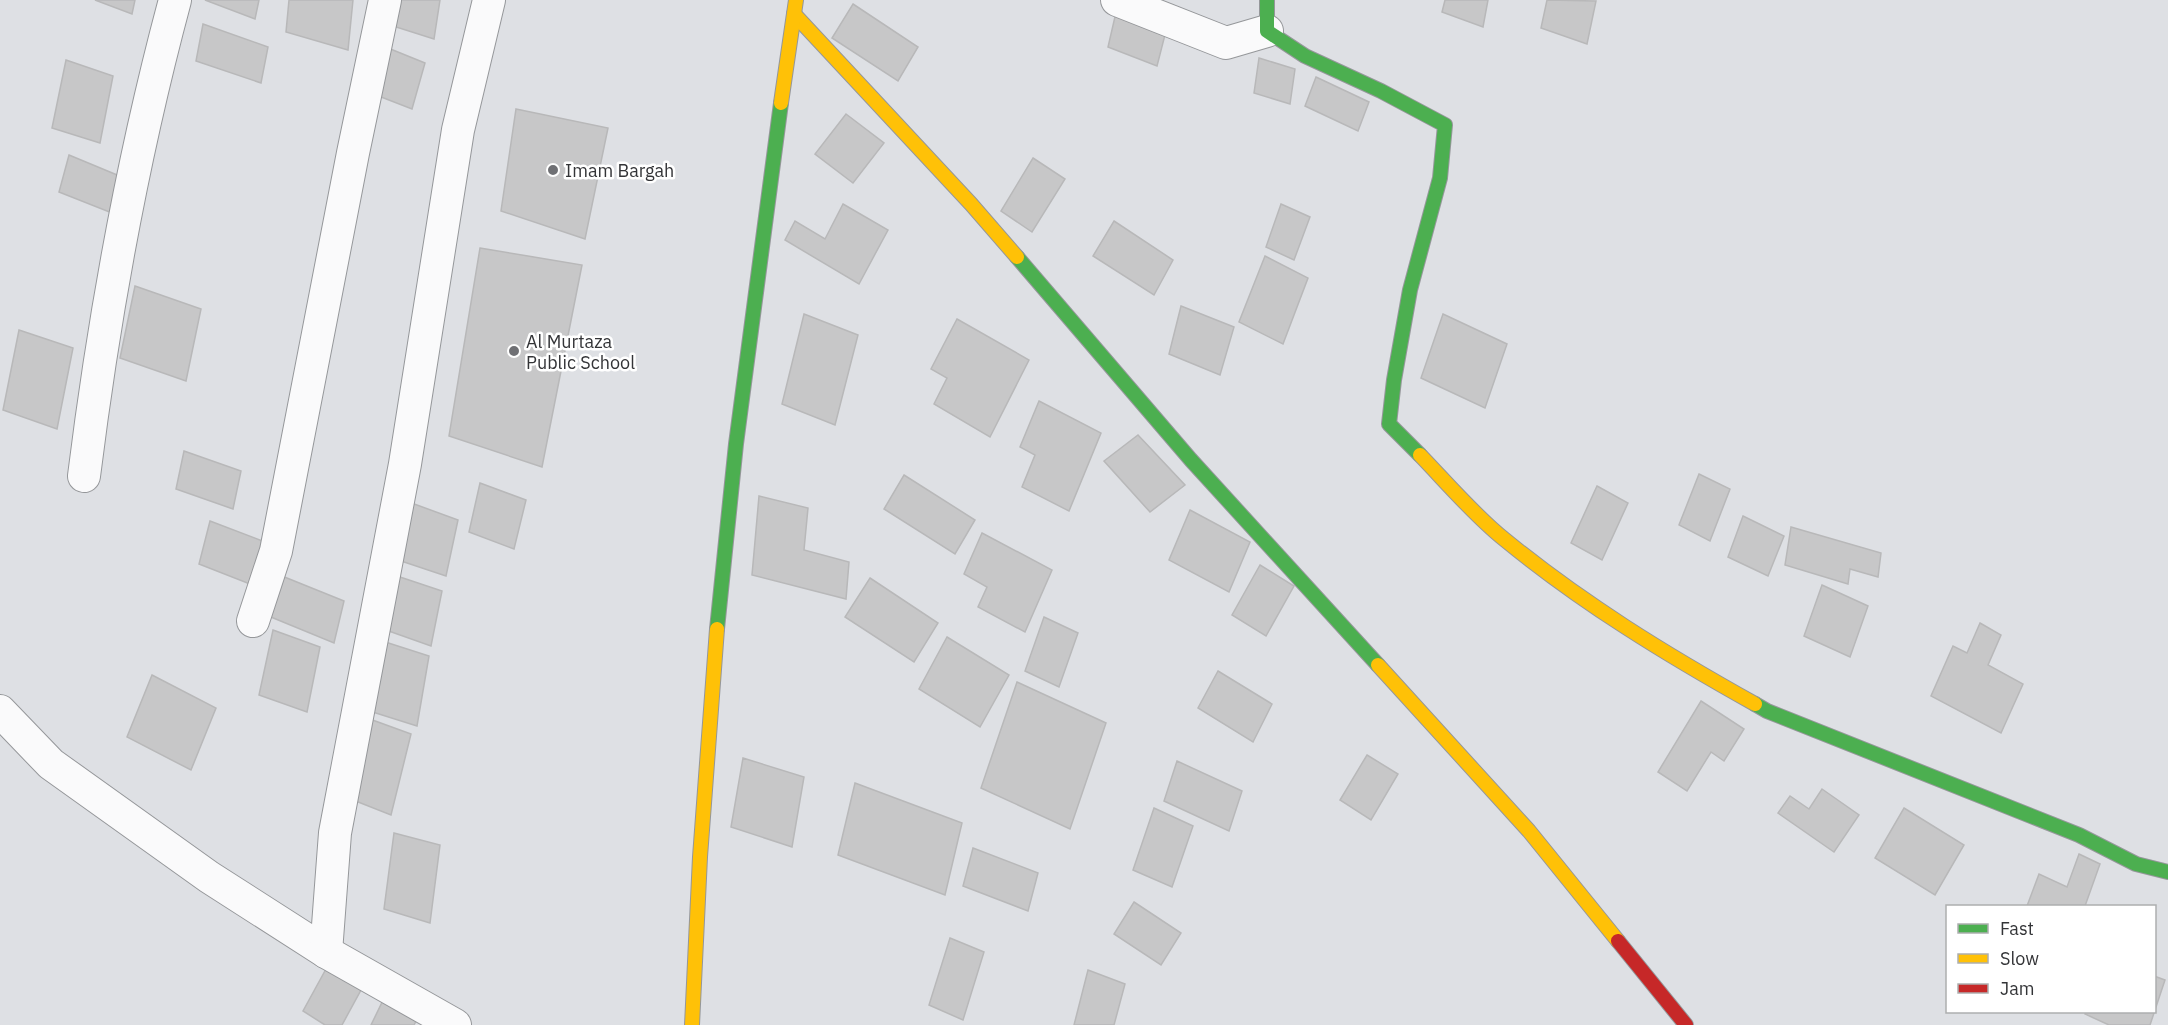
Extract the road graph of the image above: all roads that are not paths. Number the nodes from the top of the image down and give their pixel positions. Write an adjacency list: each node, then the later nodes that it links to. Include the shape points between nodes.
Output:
1 (176, 0): 8 (street, via 133,177 97,372)
2 (385, 0): 9 (street, via 276,551)
3 (489, 0): 12 (street, via 458,130 405,464 335,833)
4 (1117, 0): 7 (street, via 1226,43)
5 (1267, 0): 7 (street)
6 (795, 7): 14 (street, via 736,444 712,678); 15 (street, via 1191,460 1529,831)
7 (1267, 31): 11 (street, via 1305,56 1445,125 1440,178 1410,290 1389,424 1502,538 1603,614 1767,711 2079,835 2136,864)
8 (84, 476)
9 (253, 621)
10 (0, 711): 12 (street, via 51,764 209,877)
11 (2168, 872)
12 (326, 952): 13 (street)
13 (455, 1025)
14 (692, 1025)
15 (1686, 1025)

